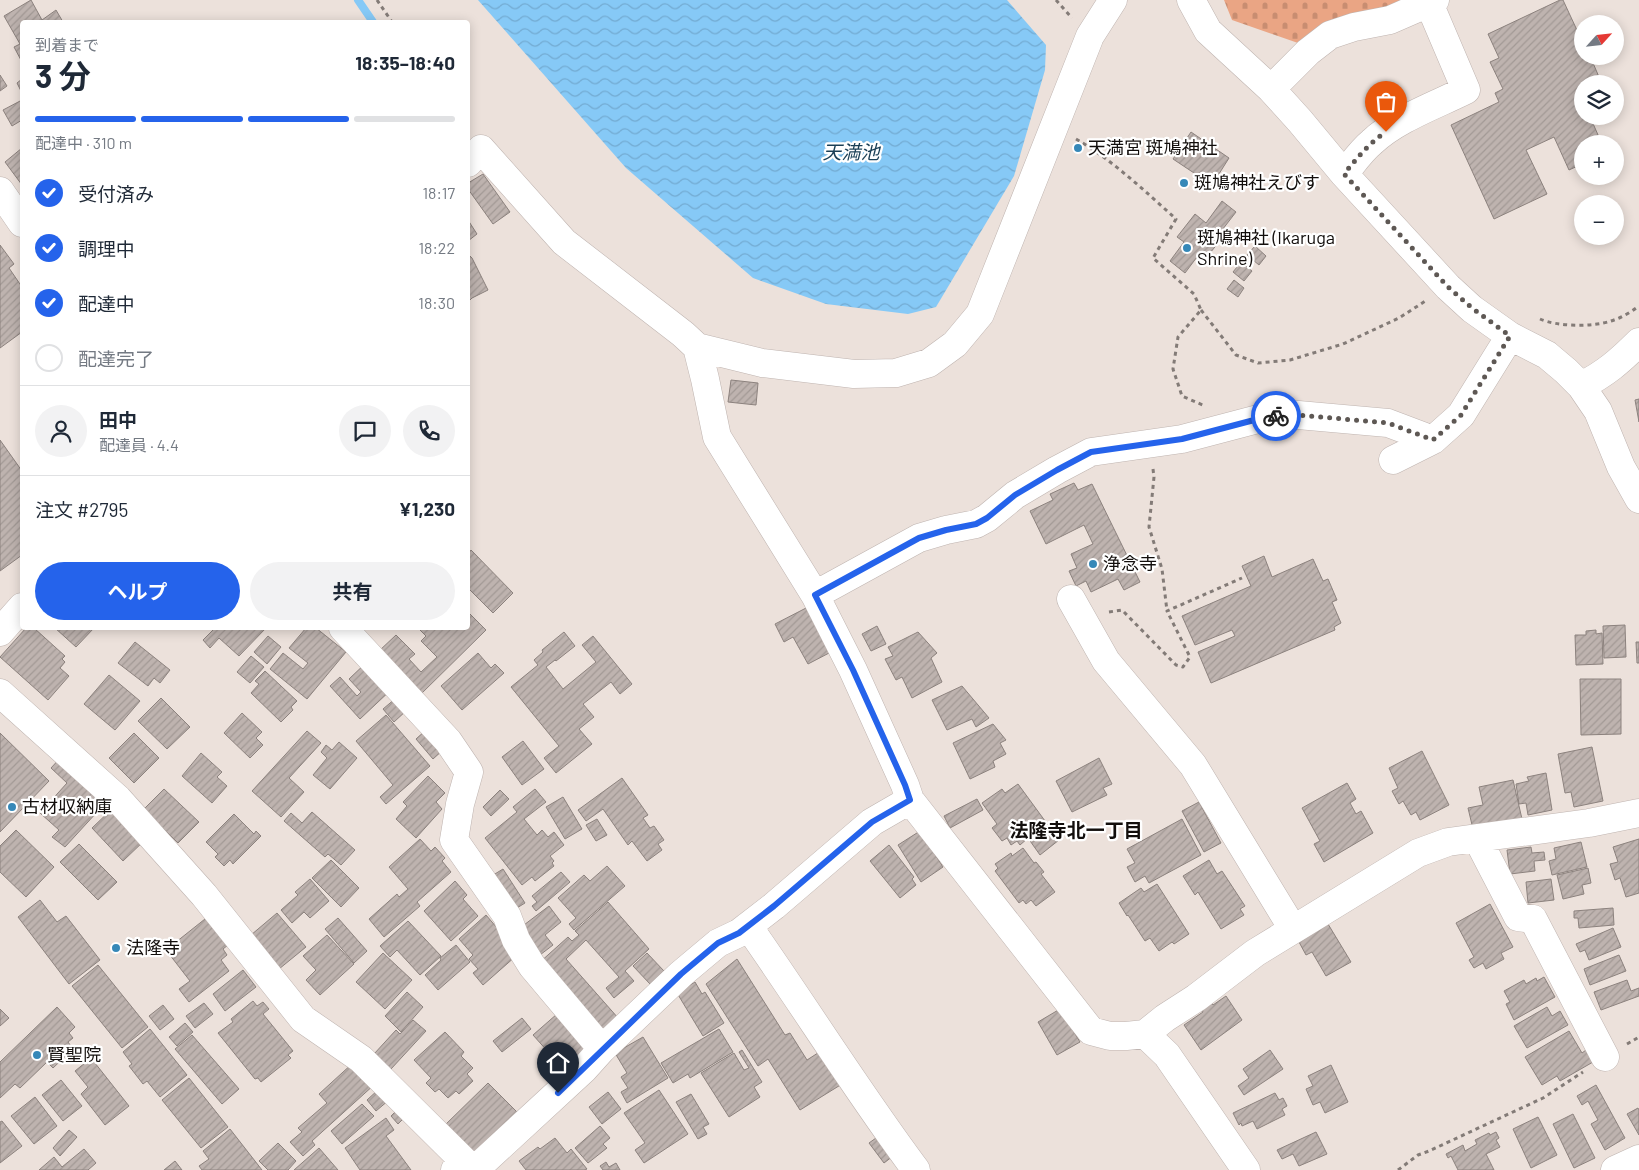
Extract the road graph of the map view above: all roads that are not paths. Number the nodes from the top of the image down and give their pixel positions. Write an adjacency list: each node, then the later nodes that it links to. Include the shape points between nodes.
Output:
1 (1112, 0): 11 (street, via 1090,36 980,314 955,344 929,363 896,373 854,374 762,363)
2 (1191, 0): 4 (street, via 1208,31)
3 (1432, 2): 4 (street, via 1390,20 1330,35); 6 (street, via 1466,90 1399,123 1373,141)
4 (1271, 89): 6 (street)
5 (470, 162): 11 (street, via 481,149 564,242)
6 (1344, 174): 9 (street, via 1448,287)
7 (0, 191): 8 (street)
8 (20, 220)
9 (1510, 336): 12 (street, via 1547,356); 13 (street, via 1461,415)
10 (1639, 342): 12 (street, via 1617,364)
11 (697, 348): 16 (street, via 717,437)
12 (1580, 386): 15 (street, via 1598,411 1621,467)
13 (1433, 440): 14 (street); 16 (street, via 1388,423 1287,414 1182,439 1091,452 1015,495 976,524 919,538)
14 (1393, 460)
15 (1639, 500)
16 (815, 595): 22 (street, via 853,670)
17 (1076, 608): 26 (street, via 1106,661 1193,765)
18 (20, 609): 20 (street)
19 (345, 630): 28 (street, via 448,741 469,772 454,840 507,916 516,940 532,966)
20 (0, 632)
21 (0, 693): 31 (street, via 118,799 204,895 303,1019 361,1058)
22 (910, 800): 25 (street, via 872,822); 27 (street, via 1091,1031 1110,1036)
23 (1639, 813): 24 (street)
24 (1477, 838): 26 (street, via 1448,842 1418,853); 29 (street, via 1518,917 1532,919)
25 (748, 926): 28 (street, via 718,943 681,974); 32 (street)
26 (1293, 929): 27 (street)
27 (1145, 1034): 33 (street, via 1167,1055)
28 (602, 1049): 31 (street, via 481,1164)
29 (1605, 1057)
30 (1639, 1159): 34 (street)
31 (466, 1169)
32 (916, 1170)
33 (1246, 1170)
34 (1615, 1170)

